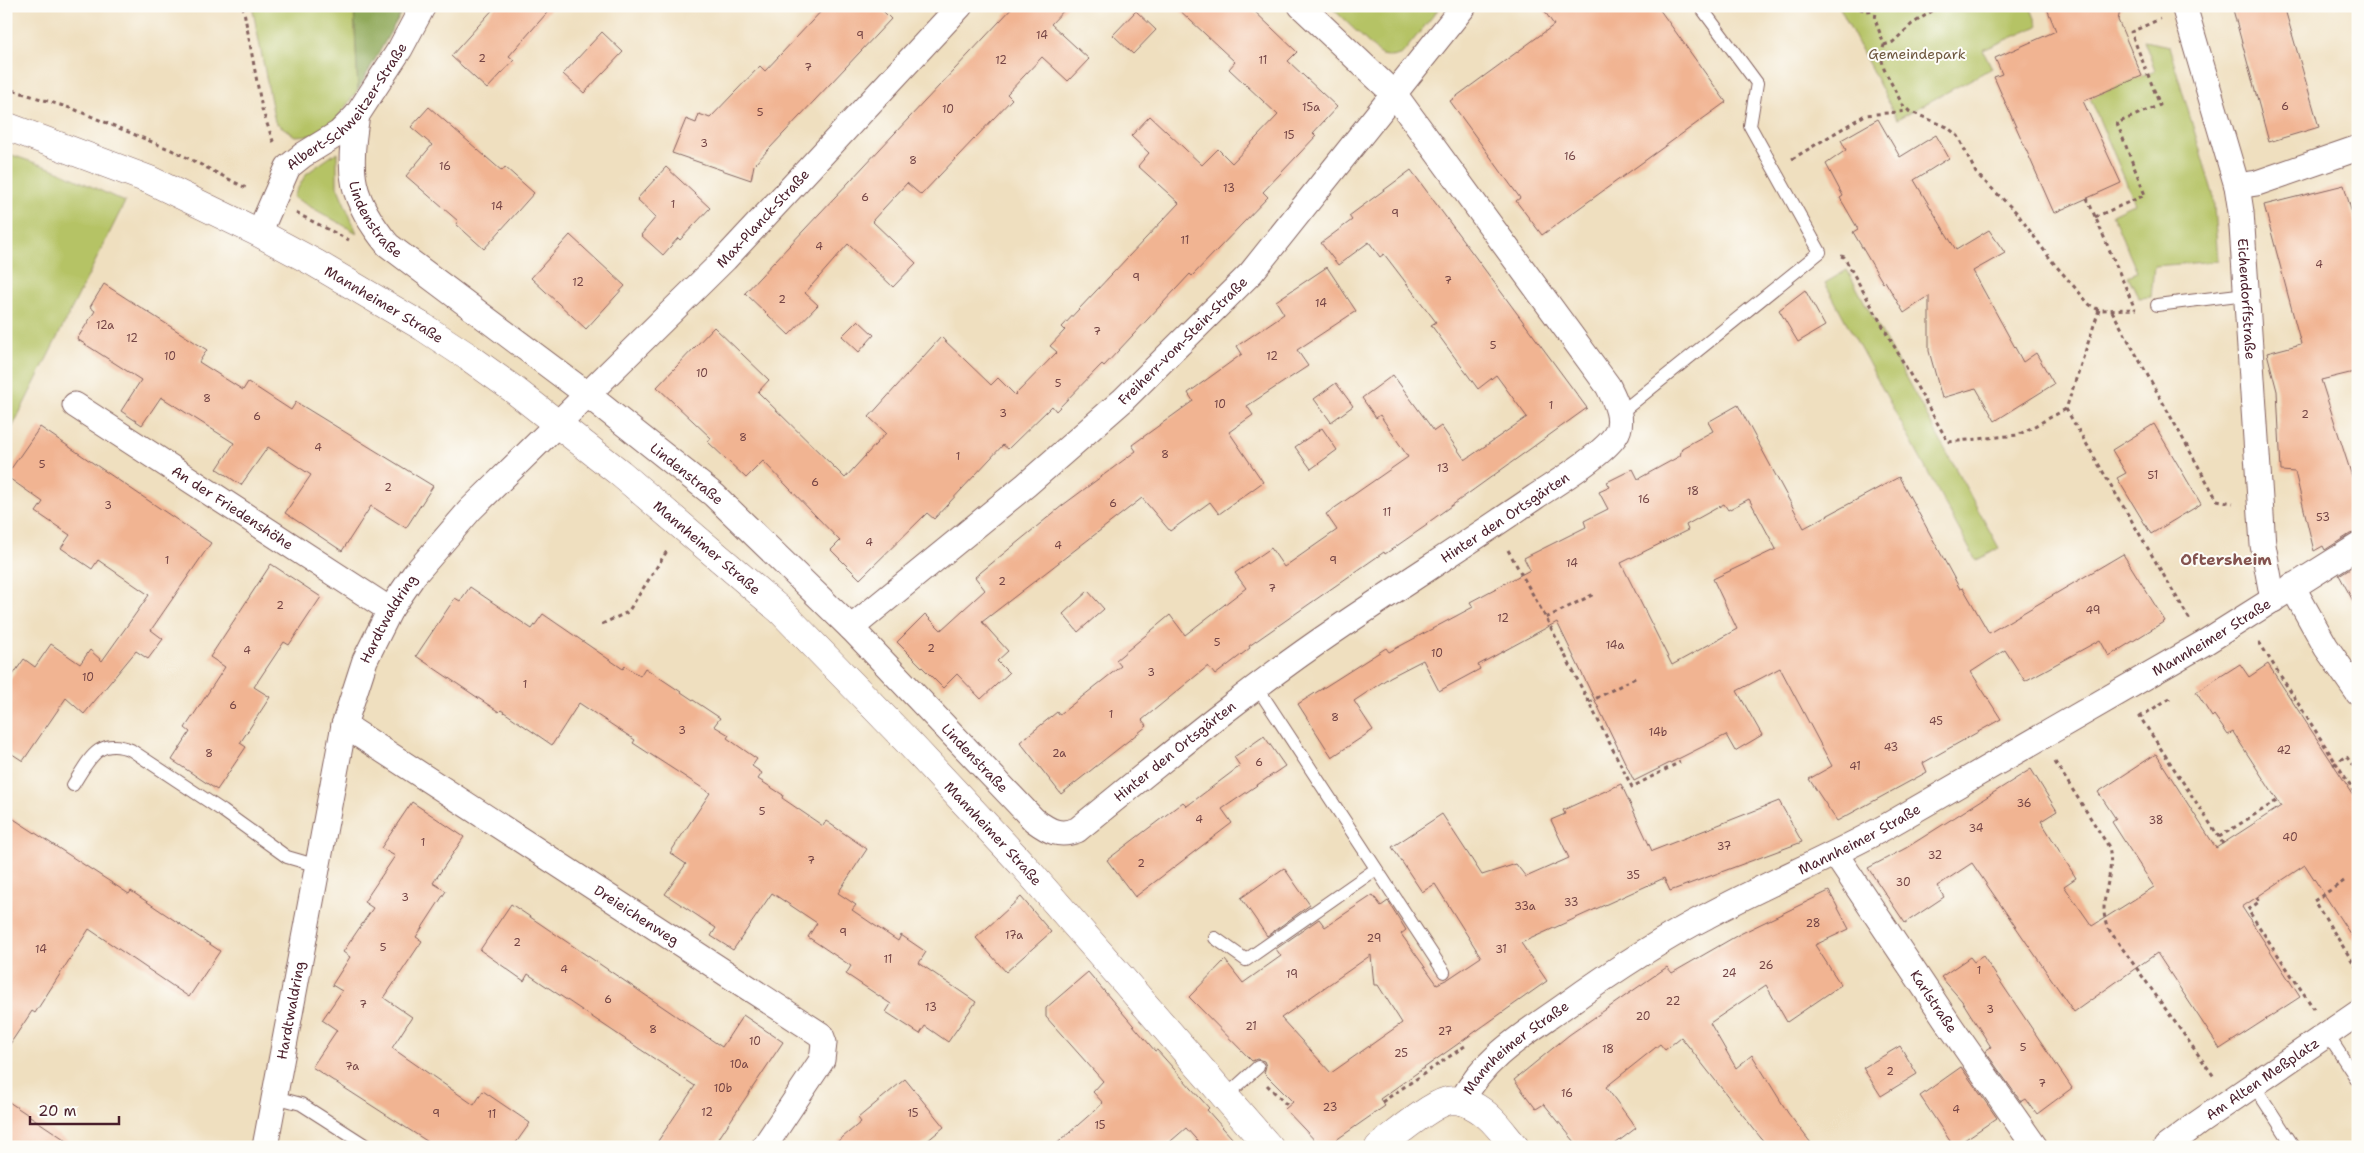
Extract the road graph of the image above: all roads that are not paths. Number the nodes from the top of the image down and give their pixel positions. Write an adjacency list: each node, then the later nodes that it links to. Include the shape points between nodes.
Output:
1 (423, 6): 8 (street, Albert-Schweitzer-Straße, via 400,49)
2 (960, 6): 15 (street, Max-Planck-Straße, via 724,259)
3 (1301, 6): 7 (street)
4 (1464, 6): 7 (street, Freiherr-vom-Stein-Straße)
5 (1703, 6): 17 (lane, via 1757,82 1750,126 1820,252)
6 (2184, 8): 11 (street, Eichendorffstraße)
7 (1395, 94): 17 (street, via 1608,386); 22 (street, Freiherr-vom-Stein-Straße, via 1251,273 1122,401 1026,485)
8 (357, 115): 12 (street, Albert-Schweitzer-Straße, via 339,133 288,167); 15 (street, Lindenstraße, via 351,149 354,187 365,212 388,245)
9 (6, 126): 12 (street, Mannheimer Straße, via 150,180)
10 (2358, 148): 11 (street, via 2257,183)
11 (2237, 186): 13 (street, Eichendorffstraße)
12 (259, 233): 18 (street, Mannheimer Straße, via 423,328)
13 (2246, 294): 14 (lane); 20 (street, Eichendorffstraße, via 2263,545)
14 (2156, 305)
15 (588, 395): 18 (street, Max-Planck-Straße); 22 (street, Lindenstraße, via 714,495)
16 (75, 405): 21 (street, An der Friedenshöhe)
17 (1619, 414): 23 (street, Hinter den Ortsgärten, via 1620,425 1610,442 1578,468 1333,632)
18 (558, 424): 21 (street, Hardtwaldring, via 470,510 414,575); 39 (street, Mannheimer Straße, via 780,610 1023,865)
19 (2358, 546): 20 (street, Mannheimer Straße)
20 (2282, 593): 24 (street, Eichendorffstraße); 28 (street, Mannheimer Straße, via 2204,643)
21 (390, 610): 25 (street, Hardtwaldring, via 365,660)
22 (851, 628): 27 (street, Lindenstraße, via 1034,820)
23 (1257, 687): 27 (street, Hinter den Ortsgärten, via 1077,830); 30 (lane)
24 (2358, 693)
25 (344, 725): 29 (street, Hardtwaldring); 43 (street, Dreieichenweg, via 821,1035 824,1043 822,1060)
26 (72, 785): 29 (lane, via 100,748 110,744 121,746 216,806 287,857)
27 (1056, 834)
28 (1836, 855): 40 (street, Mannheimer Straße, via 1708,915 1616,969 1495,1056 1470,1085); 47 (street, Karlstraße)
29 (318, 866): 38 (street, Hardtwaldring)
30 (1376, 869): 31 (lane, via 1246,960); 32 (lane)
31 (1215, 938)
32 (1444, 972)
33 (2358, 1013): 34 (street, Am Alten Meßplatz)
34 (2328, 1033): 36 (lane); 37 (street, Am Alten Meßplatz)
35 (1258, 1067): 39 (lane)
36 (2358, 1081)
37 (2253, 1084): 48 (street, Am Alten Meßplatz); 49 (lane)
38 (274, 1097): 41 (street, Hardtwaldring); 42 (lane, via 301,1104)
39 (1225, 1097): 44 (street, Mannheimer Straße)
40 (1461, 1102): 45 (street, Mannheimer Straße, via 1448,1101 1438,1106); 46 (street, via 1471,1104 1492,1120)
41 (265, 1147)
42 (368, 1147)
43 (764, 1147)
44 (1269, 1147)
45 (1379, 1147)
46 (1515, 1147)
47 (2035, 1147)
48 (2166, 1147)
49 (2294, 1147)

